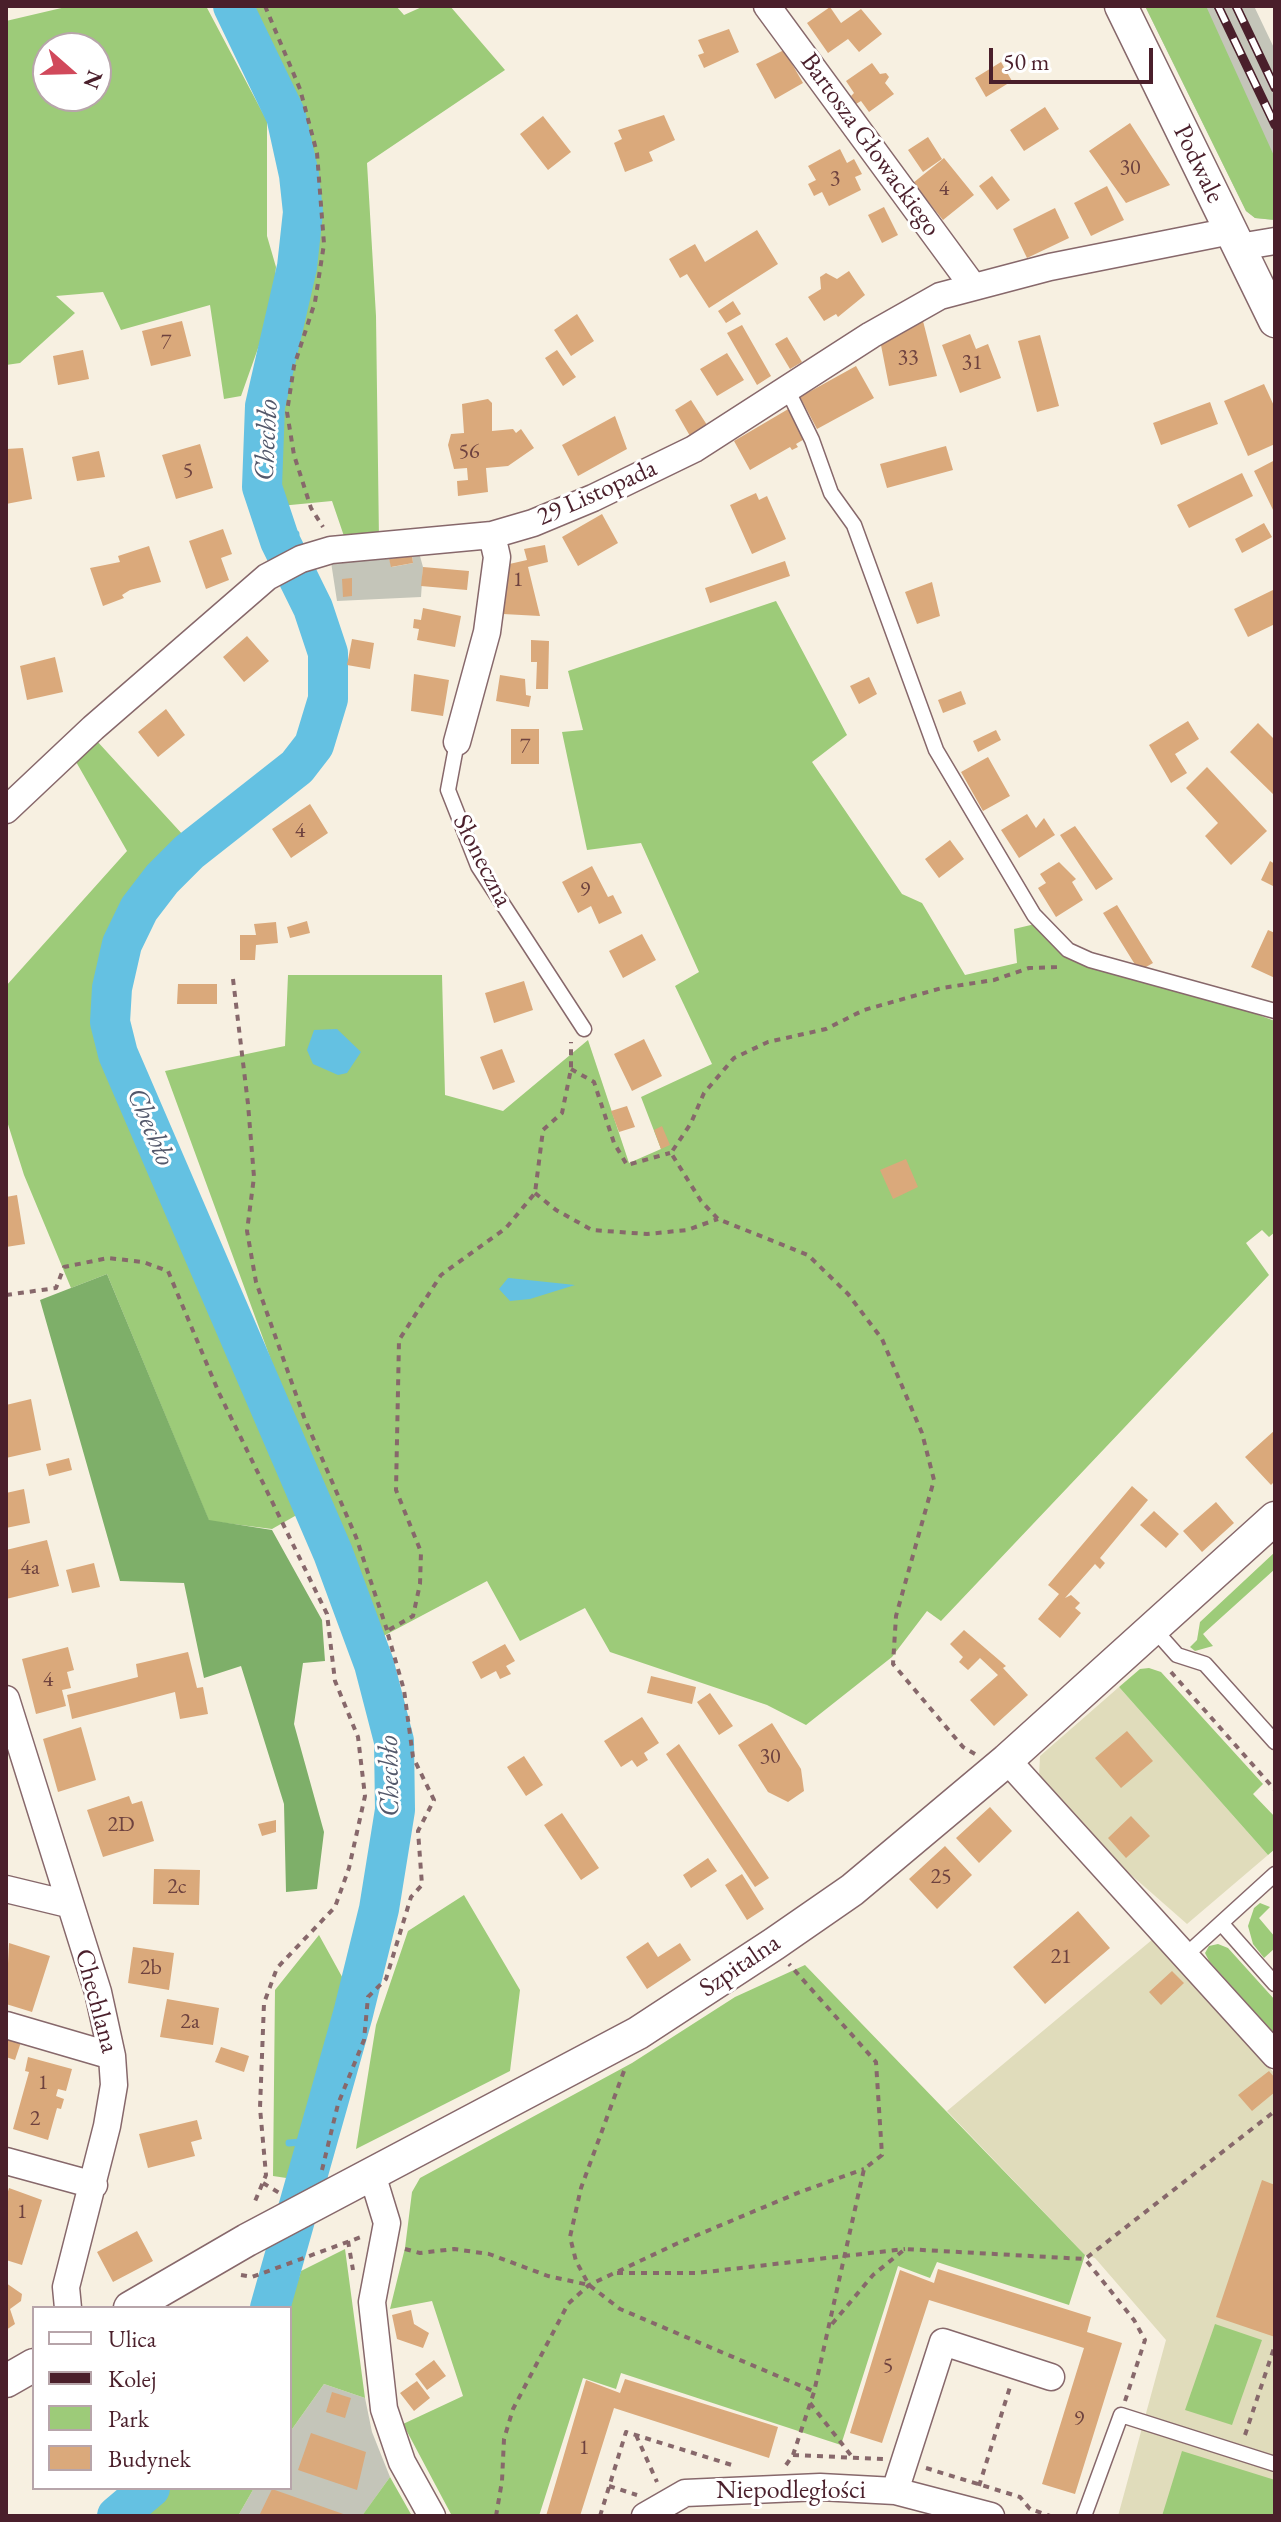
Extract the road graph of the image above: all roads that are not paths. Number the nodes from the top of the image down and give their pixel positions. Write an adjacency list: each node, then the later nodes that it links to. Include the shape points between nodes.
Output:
1 (767, 6): 5 (street, Bartosza Głowackiego)
2 (1121, 6): 3 (street, Podwale)
3 (1235, 239): 4 (street, 29 Listopada); 5 (street, 29 Listopada); 6 (street, Podwale)
4 (1275, 241)
5 (972, 285): 7 (street, 29 Listopada, via 940,296 871,335)
6 (1275, 321)
7 (788, 391): 8 (street, 29 Listopada, via 694,449 545,518); 11 (lane, via 831,493 854,525 936,750 1034,915 1068,950 1090,960)
8 (492, 535): 9 (street, Słoneczna, via 497,557 487,632); 10 (street, 29 Listopada, via 337,549 301,559 267,577)
9 (457, 742): 12 (lane, Słoneczna, via 448,790 478,866)
10 (6, 810)
11 (1275, 1011)
12 (584, 1029)
13 (1275, 1518): 14 (street, Szpitalna)
14 (1152, 1628): 16 (lane, via 1177,1655 1205,1664); 18 (street, Szpitalna)
15 (6, 1699): 17 (street, Chechlana)
16 (1275, 1742)
17 (14, 1754): 21 (street, Chechlana)
18 (995, 1760): 23 (street); 29 (street, Szpitalna, via 852,1890 688,2001 619,2044)
19 (1275, 1874): 22 (lane)
20 (6, 1889): 21 (street)
21 (68, 1904): 27 (street, Chechlana, via 98,1992)
22 (1221, 1923): 23 (lane); 24 (lane)
23 (1187, 1954): 26 (street)
24 (1275, 1984)
25 (6, 2025): 27 (street)
26 (1275, 2055)
27 (112, 2056): 30 (street, Chechlana, via 114,2085)
28 (6, 2161): 30 (street)
29 (372, 2174): 32 (street, Szpitalna, via 329,2184 247,2240); 40 (street, via 387,2223 372,2302 384,2409 402,2462)
30 (94, 2185): 31 (street, Chechlana, via 66,2287)
31 (68, 2306)
32 (133, 2306)
33 (32, 2366): 35 (street)
34 (1051, 2377): 37 (street, Niepodległości, via 943,2342)
35 (6, 2381)
36 (1275, 2464): 41 (lane, via 1121,2415)
37 (895, 2491): 38 (street, Niepodległości, via 820,2487 685,2493); 39 (street, Niepodległości)
38 (641, 2510)
39 (981, 2513)
40 (432, 2516)
41 (1084, 2516)

